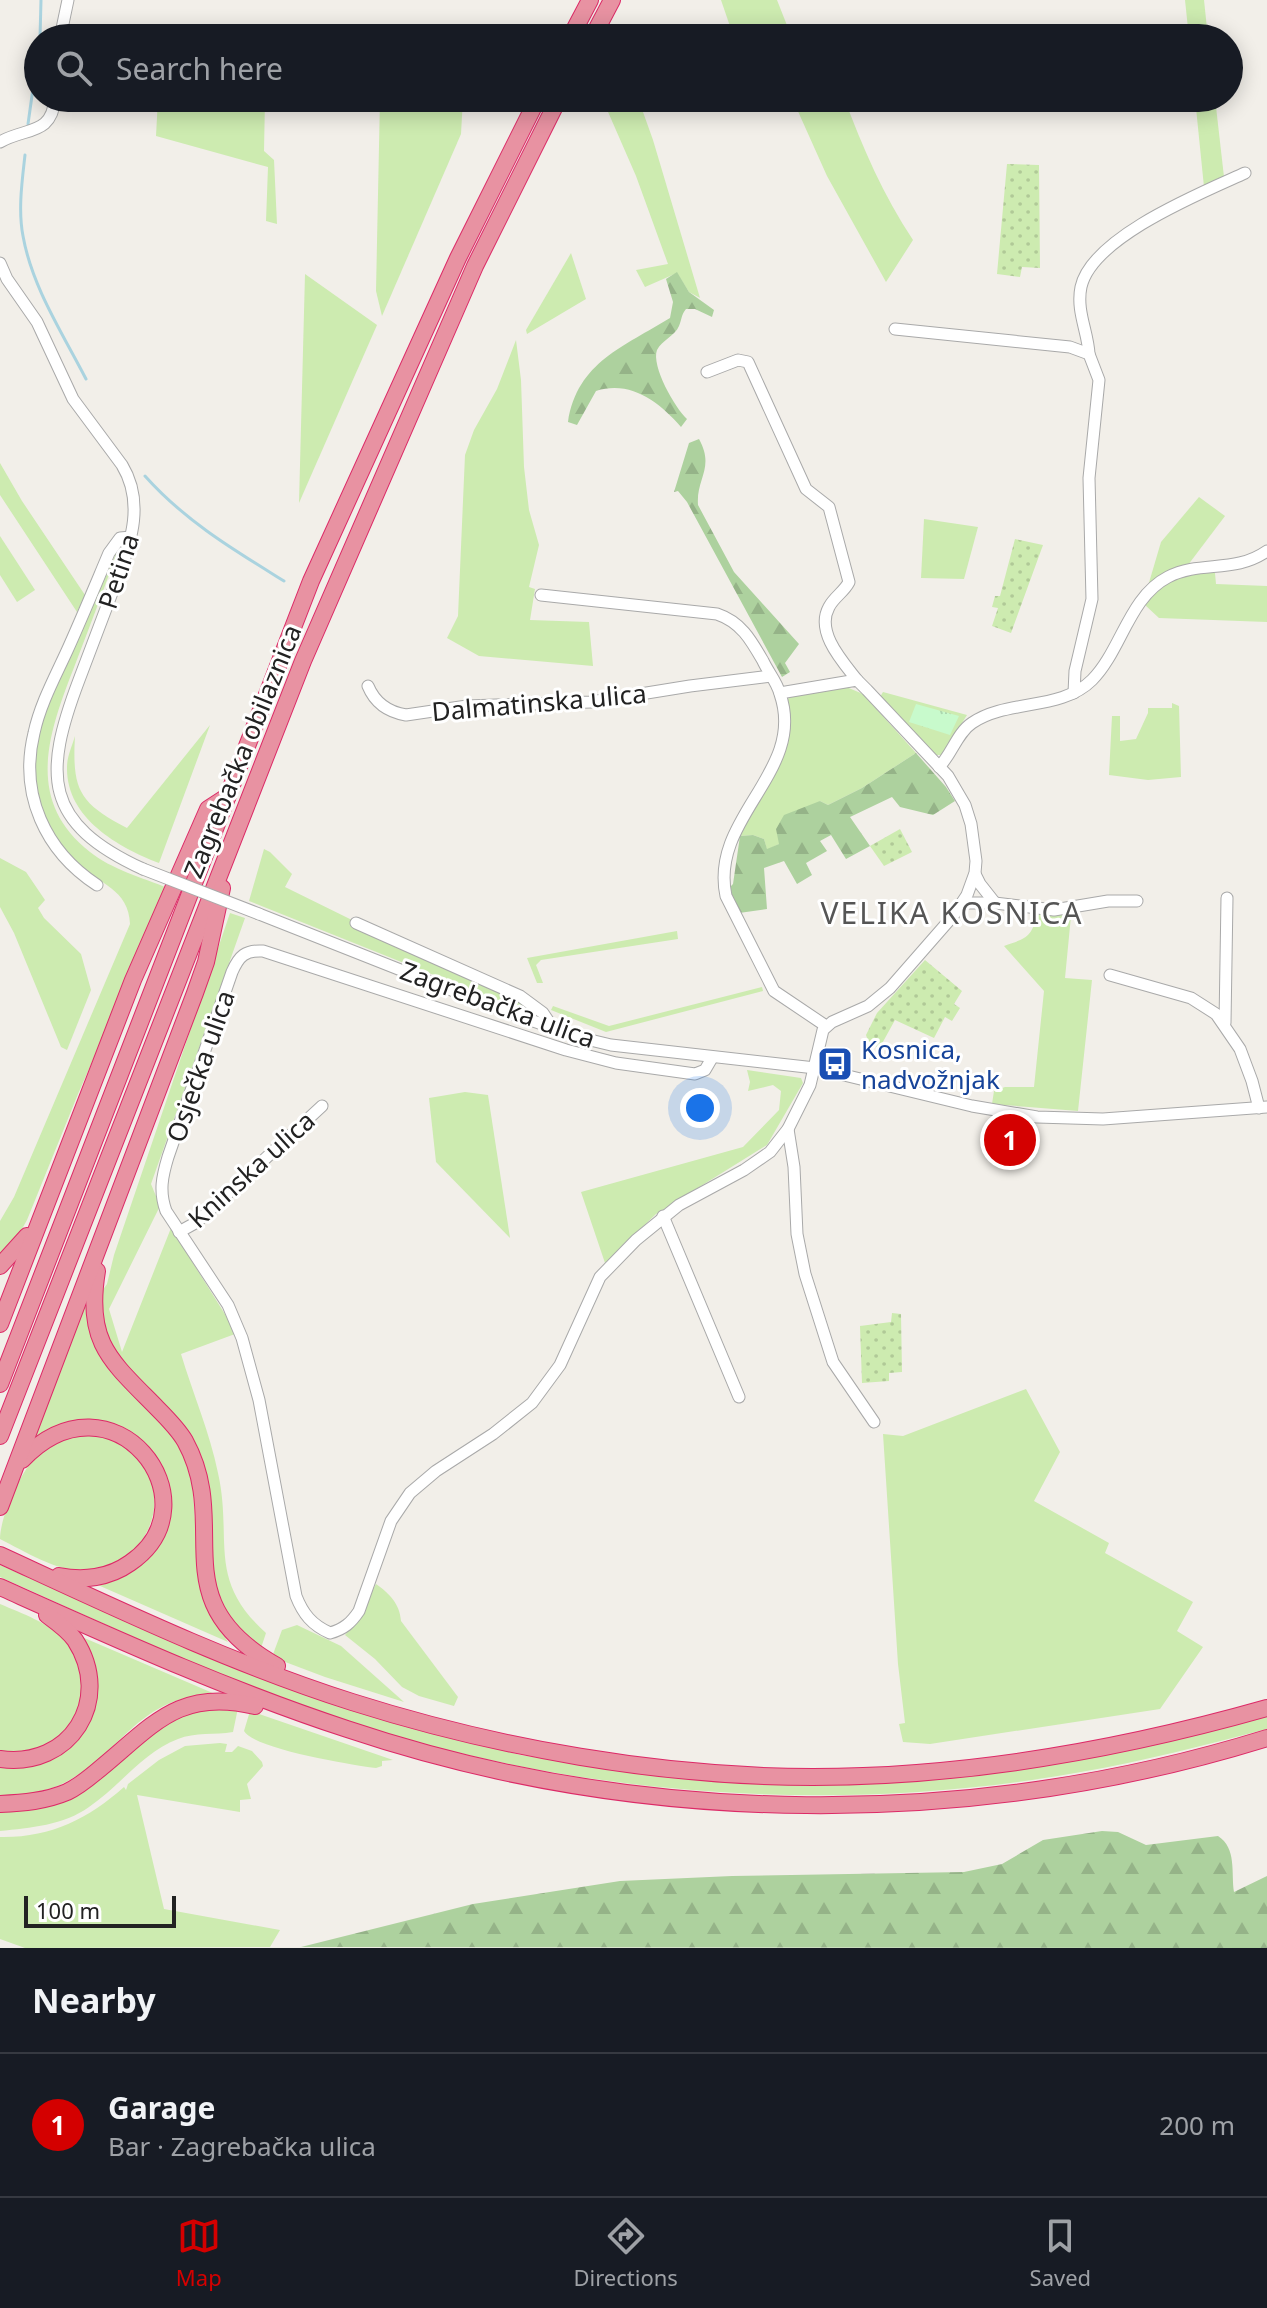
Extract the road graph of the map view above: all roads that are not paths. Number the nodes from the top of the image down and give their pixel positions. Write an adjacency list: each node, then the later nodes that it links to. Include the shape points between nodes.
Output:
1 (68, 0): 4 (street)
2 (590, 0): 5 (highway)
3 (612, 0): 6 (highway)
4 (63, 24)
5 (577, 24)
6 (599, 24)
7 (53, 112): 10 (street, via 40,128)
8 (531, 112): 25 (highway, Zagrebačka obilaznica, via 458,258 311,581)
9 (552, 112): 26 (highway, Zagrebačka obilaznica, via 411,408)
10 (0, 142)
11 (1245, 173): 14 (street, via 1161,214 1098,256 1084,277 1080,299)
12 (0, 263): 16 (street, Petina, via 37,322 73,399 129,476 135,496)
13 (895, 329): 14 (street, via 1070,347)
14 (1089, 354): 23 (street, via 1099,380 1089,478 1093,588)
15 (707, 372): 20 (street, via 738,360 748,362 806,489 829,507 849,582 829,606 825,621 835,649)
16 (131, 537): 28 (street, via 120,538 109,553 39,713 29,759 33,798 44,829 68,862); 33 (street, Petina, bridge, via 63,723 57,753 62,798 78,826 101,848)
17 (1267, 551): 23 (street, via 1244,563 1181,571 1157,583 1101,671)
18 (541, 595): 19 (street, via 726,617 745,632)
19 (771, 676): 21 (street, Dalmatinska ulica, via 591,702 467,706 406,715 378,704); 22 (street)
20 (857, 680): 22 (street); 24 (street)
21 (368, 686)
22 (780, 693): 37 (street, via 780,751 731,839 724,883 770,986)
23 (1074, 693): 24 (street, via 975,720)
24 (939, 767): 27 (street, via 965,805)
25 (228, 796): 45 (highway, via 208,809 133,980); 50 (highway, Zagrebačka obilaznica)
26 (231, 841): 47 (highway, via 232,865 220,893 206,962); 53 (highway, Zagrebačka obilaznica)
27 (975, 873): 31 (street); 32 (street)
28 (97, 885)
29 (1227, 898): 36 (street)
30 (1137, 901): 32 (street, via 1054,910)
31 (962, 903): 32 (street); 37 (street, via 890,988 868,1006)
32 (995, 903)
33 (259, 914): 38 (street, Zagrebačka ulica)
34 (356, 923): 38 (street, via 520,996)
35 (1110, 975): 36 (street, via 1191,998)
36 (1225, 1023): 42 (street)
37 (826, 1026): 40 (street)
38 (553, 1028): 39 (street, Zagrebačka ulica, via 611,1045)
39 (712, 1058): 40 (street, Zagrebačka ulica); 46 (street, Osječka ulica, via 695,1074 616,1063 263,951 245,953 232,972 163,1174 162,1199)
40 (815, 1068): 42 (street, Zagrebačka ulica, via 1037,1117 1103,1119); 43 (street)
41 (322, 1106): 46 (street, Kninska ulica, via 197,1222)
42 (1263, 1108)
43 (788, 1129): 44 (street, via 760,1160); 52 (street, via 805,1274 833,1362)
44 (663, 1216): 46 (street, Osječka ulica, via 600,1277 560,1365 532,1403 410,1493 391,1521 359,1611 350,1624 330,1633 307,1617 296,1596 259,1400 236,1321); 51 (street)
45 (40, 1218): 48 (highway); 49 (highway)
46 (179, 1232)
47 (96, 1254): 54 (highway); 60 (highway, via 93,1309 100,1340 123,1375 184,1440 192,1458 203,1499 204,1569 213,1605 255,1654 340,1688)
48 (0, 1266)
49 (0, 1324)
50 (0, 1384)
51 (739, 1397)
52 (874, 1422)
53 (0, 1436)
54 (16, 1467): 55 (highway); 57 (highway, via 37,1445 59,1433 93,1426 139,1448 162,1489 157,1531 124,1567 74,1579)
55 (0, 1507)
56 (0, 1555): 57 (highway)
57 (33, 1571): 60 (highway, via 238,1660)
58 (0, 1587): 59 (highway)
59 (24, 1598): 62 (highway, via 237,1690); 64 (highway, via 75,1641 89,1675 90,1695 80,1724 52,1752 24,1761)
60 (352, 1702): 61 (highway, via 460,1732 590,1759 811,1777 998,1765 1191,1729)
61 (1267, 1708)
62 (348, 1730): 63 (highway, via 560,1783 722,1803 814,1805 1012,1793 1136,1773); 65 (highway, via 327,1731 235,1701 189,1705 146,1728 67,1792)
63 (1267, 1738)
64 (0, 1759)
65 (0, 1804)

